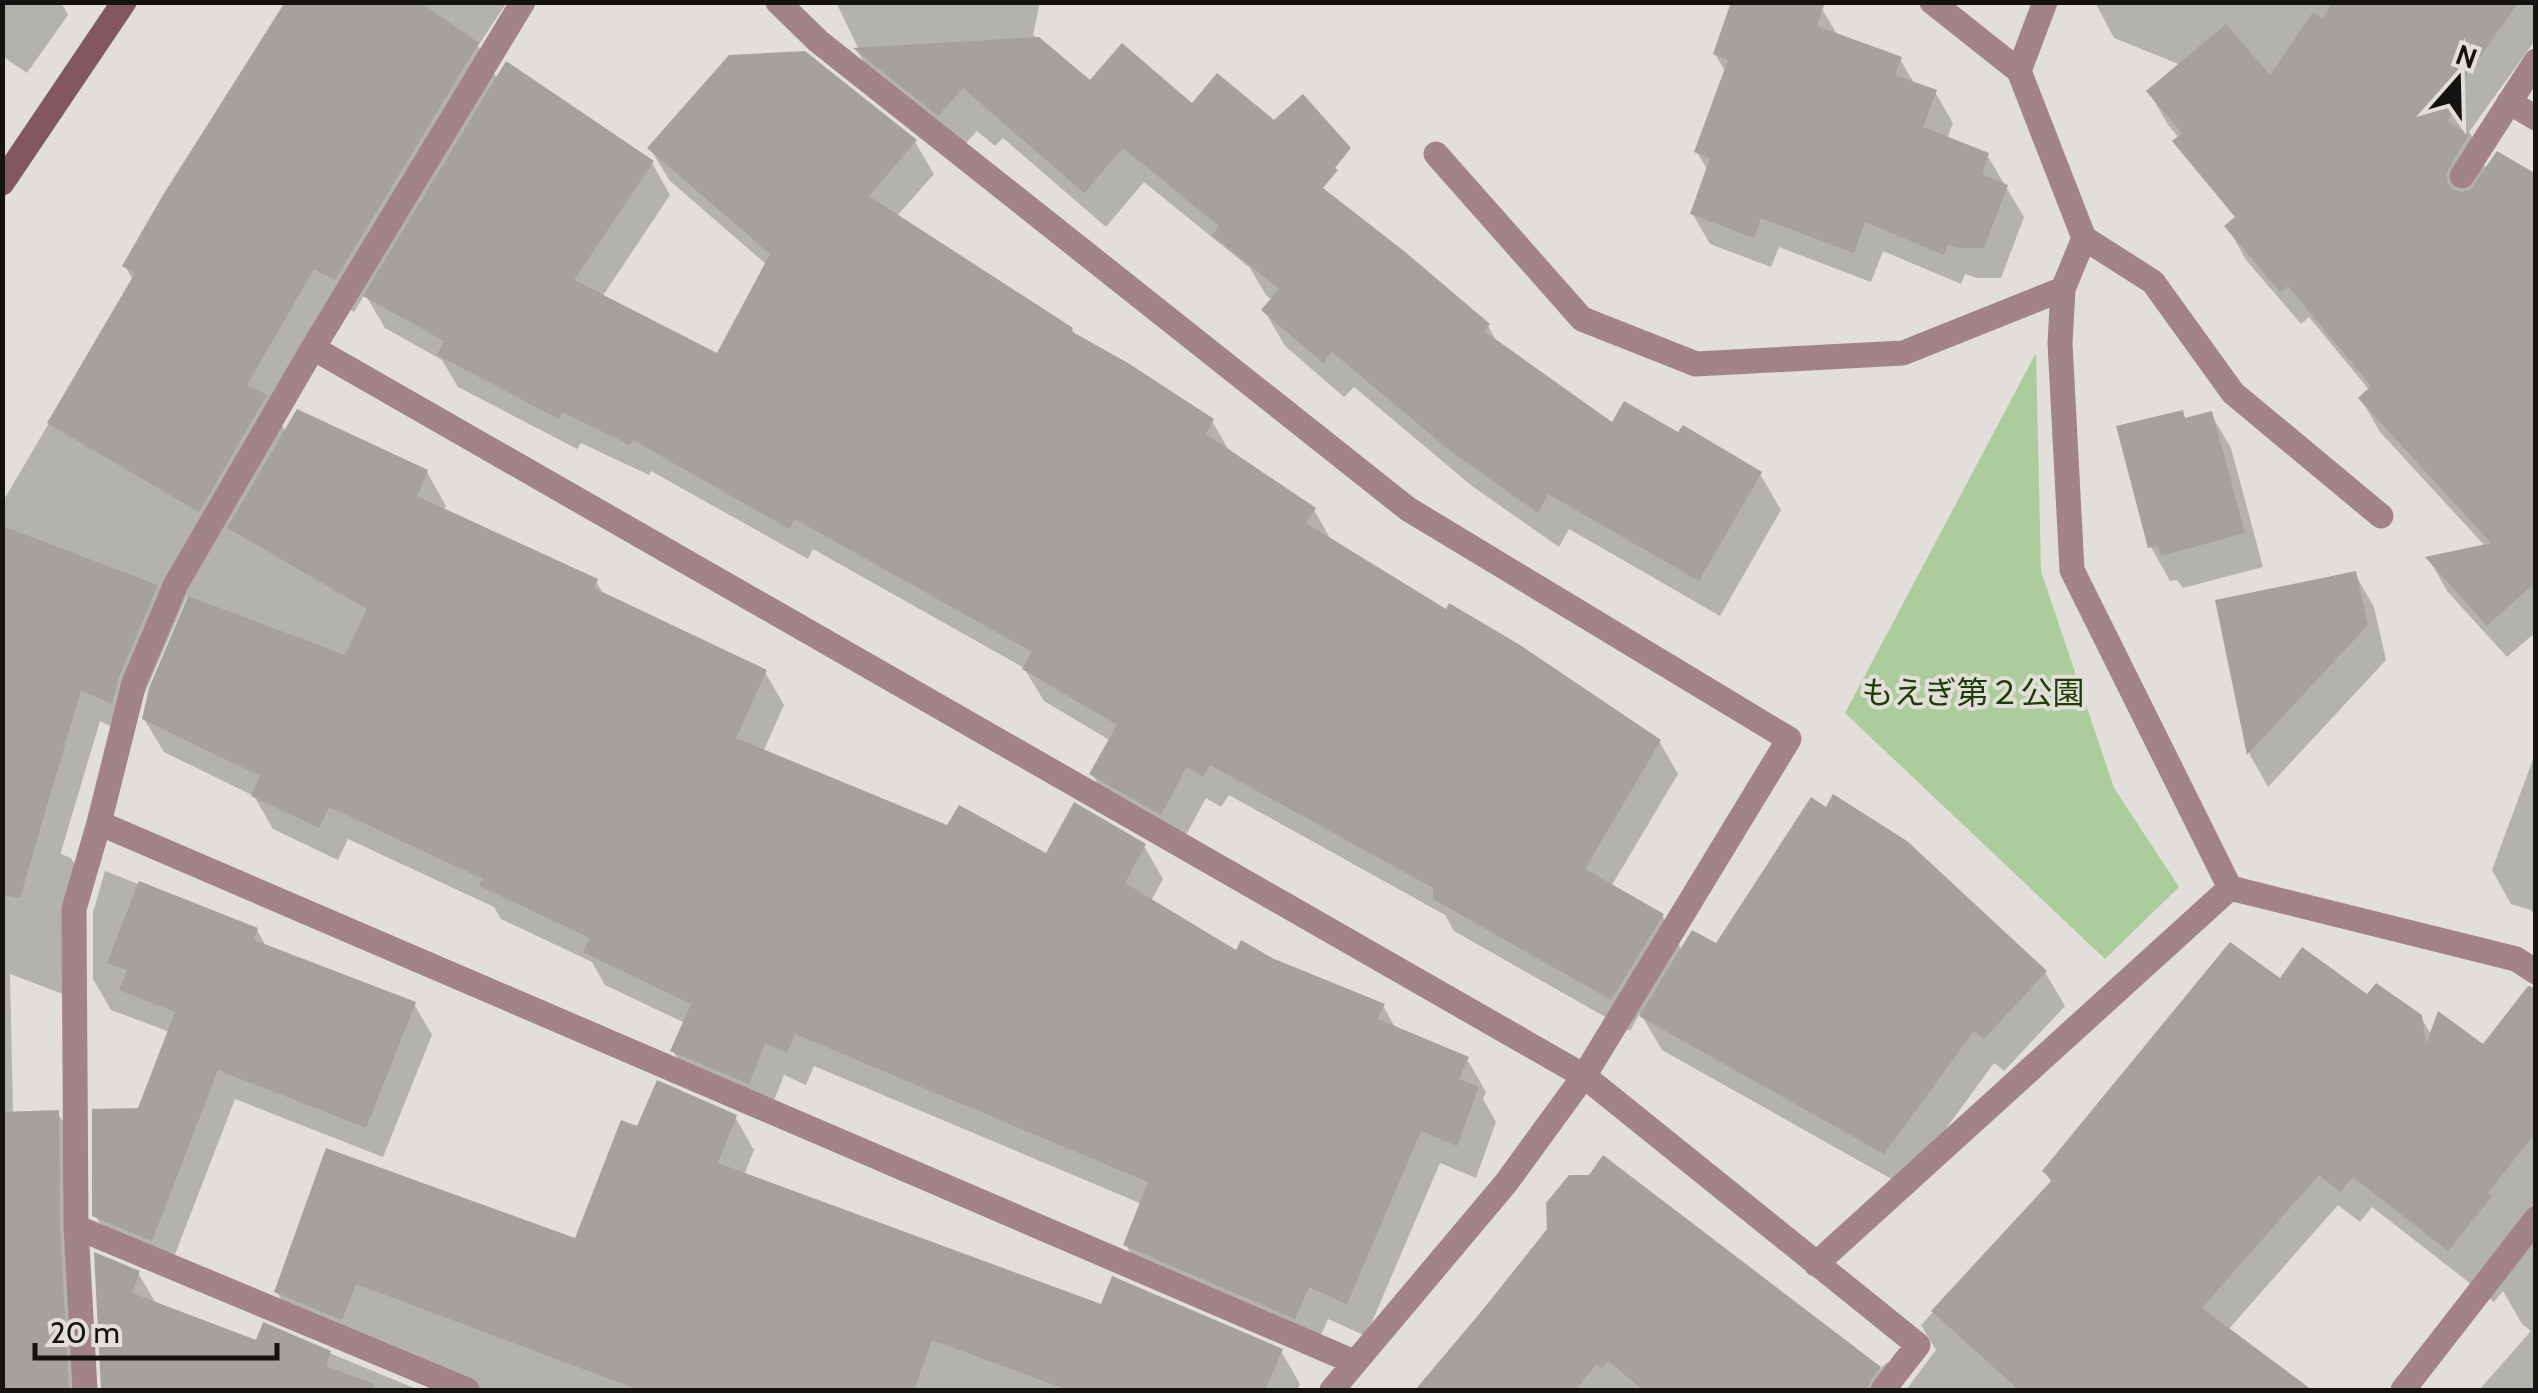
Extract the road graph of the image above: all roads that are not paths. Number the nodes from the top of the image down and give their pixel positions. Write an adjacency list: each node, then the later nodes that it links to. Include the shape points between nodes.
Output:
1 (124, 2): 12 (main road)
2 (522, 2): 15 (street)
3 (778, 2): 20 (street, via 818,42 1408,509 1789,739)
4 (1932, 2): 7 (street)
5 (2044, 2): 7 (street)
6 (2536, 61): 8 (street)
7 (2019, 71): 13 (street)
8 (2510, 102): 9 (street); 11 (street)
9 (2536, 118)
10 (1436, 154): 14 (street, via 1582,319 1696,364 1903,353)
11 (2462, 176)
12 (2, 183)
13 (2084, 238): 14 (street); 16 (street, via 2152,282 2233,393)
14 (2063, 289): 18 (street, via 2072,570)
15 (313, 348): 17 (street, via 176,584 134,683); 20 (street)
16 (2381, 516)
17 (99, 822): 22 (street, via 74,909); 24 (street)
18 (2230, 888): 19 (street, via 2516,959); 23 (street)
19 (2536, 972)
20 (1584, 1076): 23 (street); 24 (street, via 1506,1182)
21 (2536, 1219): 29 (street)
22 (76, 1228): 25 (street); 26 (street)
23 (1816, 1264): 28 (street, via 1918,1346)
24 (1354, 1362): 27 (street)
25 (85, 1390)
26 (467, 1390)
27 (1332, 1390)
28 (1883, 1390)
29 (2404, 1390)

